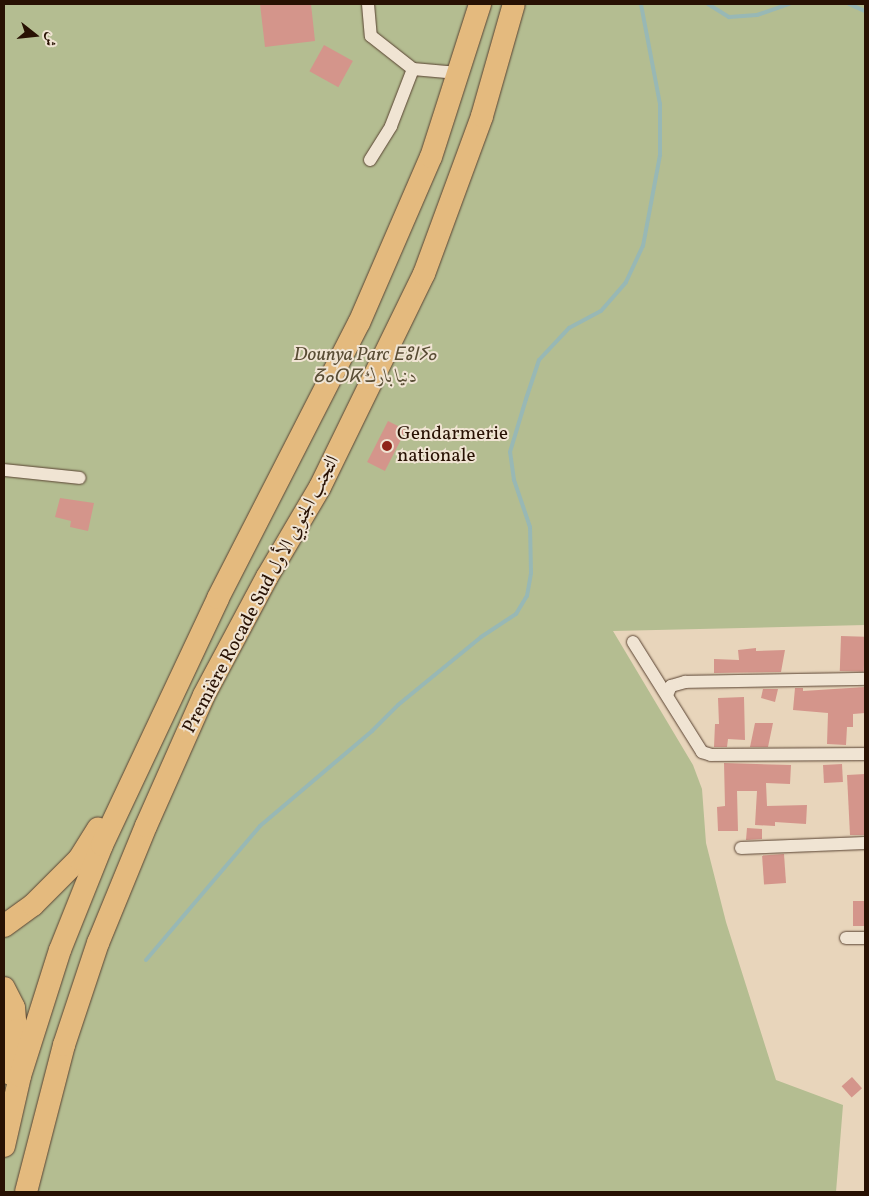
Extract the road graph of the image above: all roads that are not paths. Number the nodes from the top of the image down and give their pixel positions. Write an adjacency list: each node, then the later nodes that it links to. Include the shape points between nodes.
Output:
1 (368, 4): 4 (street, via 371,36)
2 (480, 4): 5 (highway, Première Rocade Sud التجنب الجنوبي الأول)
3 (514, 4): 22 (highway, Première Rocade Sud التجنب الجنوبي الأول, via 482,116 424,274 320,487 204,695 142,835 98,943 64,1045)
4 (413, 69): 5 (street); 6 (street, via 391,126)
5 (458, 73): 12 (highway, Première Rocade Sud التجنب الجنوبي الأول, via 431,156 359,323 218,598)
6 (370, 160)
7 (4, 470): 8 (street)
8 (80, 478)
9 (633, 642): 11 (street)
10 (865, 679): 11 (street, via 684,682 671,686)
11 (667, 695): 13 (street, via 695,744 702,752 711,755)
12 (147, 747): 16 (highway, via 78,859); 21 (highway, Première Rocade Sud التجنب الجنوبي الأول, via 60,950 20,1076)
13 (865, 754)
14 (865, 843): 15 (street)
15 (741, 848)
16 (4, 926)
17 (846, 938): 18 (street)
18 (865, 938)
19 (4, 988): 20 (highway, via 14,1008 16,1030)
20 (4, 1118)
21 (4, 1146)
22 (26, 1192)

